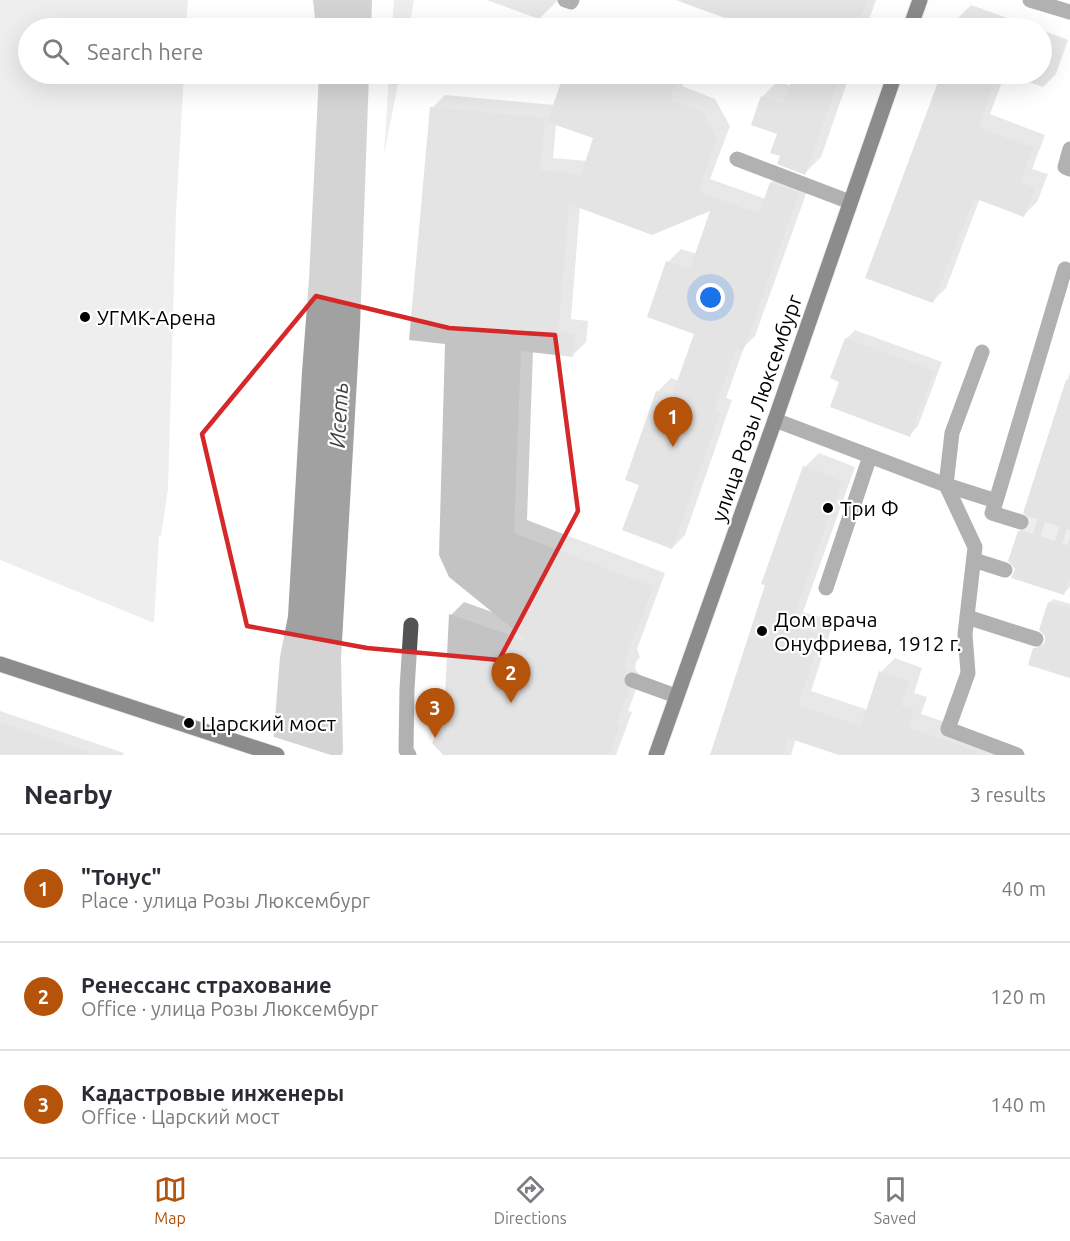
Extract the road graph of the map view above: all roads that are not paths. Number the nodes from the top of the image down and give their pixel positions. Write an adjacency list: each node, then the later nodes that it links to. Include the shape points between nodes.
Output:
1 (565, 0): 2 (street)
2 (572, 0)
3 (920, 0): 6 (main road)
4 (1030, 0): 5 (street)
5 (1070, 12)
6 (914, 18)
7 (891, 84): 11 (main road, улица Розы Люксембург)
8 (1070, 149): 10 (street, via 1065,167)
9 (737, 159): 11 (street)
10 (1070, 169)
11 (850, 202): 14 (main road, улица Розы Люксембург)
12 (1070, 271): 17 (street, via 1065,269)
13 (982, 352): 16 (street, via 952,433)
14 (775, 420): 15 (street); 27 (main road, улица Розы Люксембург)
15 (870, 456): 16 (street); 21 (street)
16 (946, 485): 17 (street); 19 (street, via 975,547)
17 (996, 501): 18 (street, via 992,513)
18 (1021, 522)
19 (974, 560): 20 (street); 22 (street)
20 (1005, 570)
21 (826, 588)
22 (968, 617): 24 (street); 31 (street, via 968,673 948,729)
23 (411, 625): 29 (street, via 406,750)
24 (1036, 639)
25 (0, 664): 28 (main road)
26 (632, 680): 27 (street)
27 (676, 696): 30 (main road, улица Розы Люксембург)
28 (277, 755)
29 (409, 755)
30 (656, 755)
31 (1017, 755)

